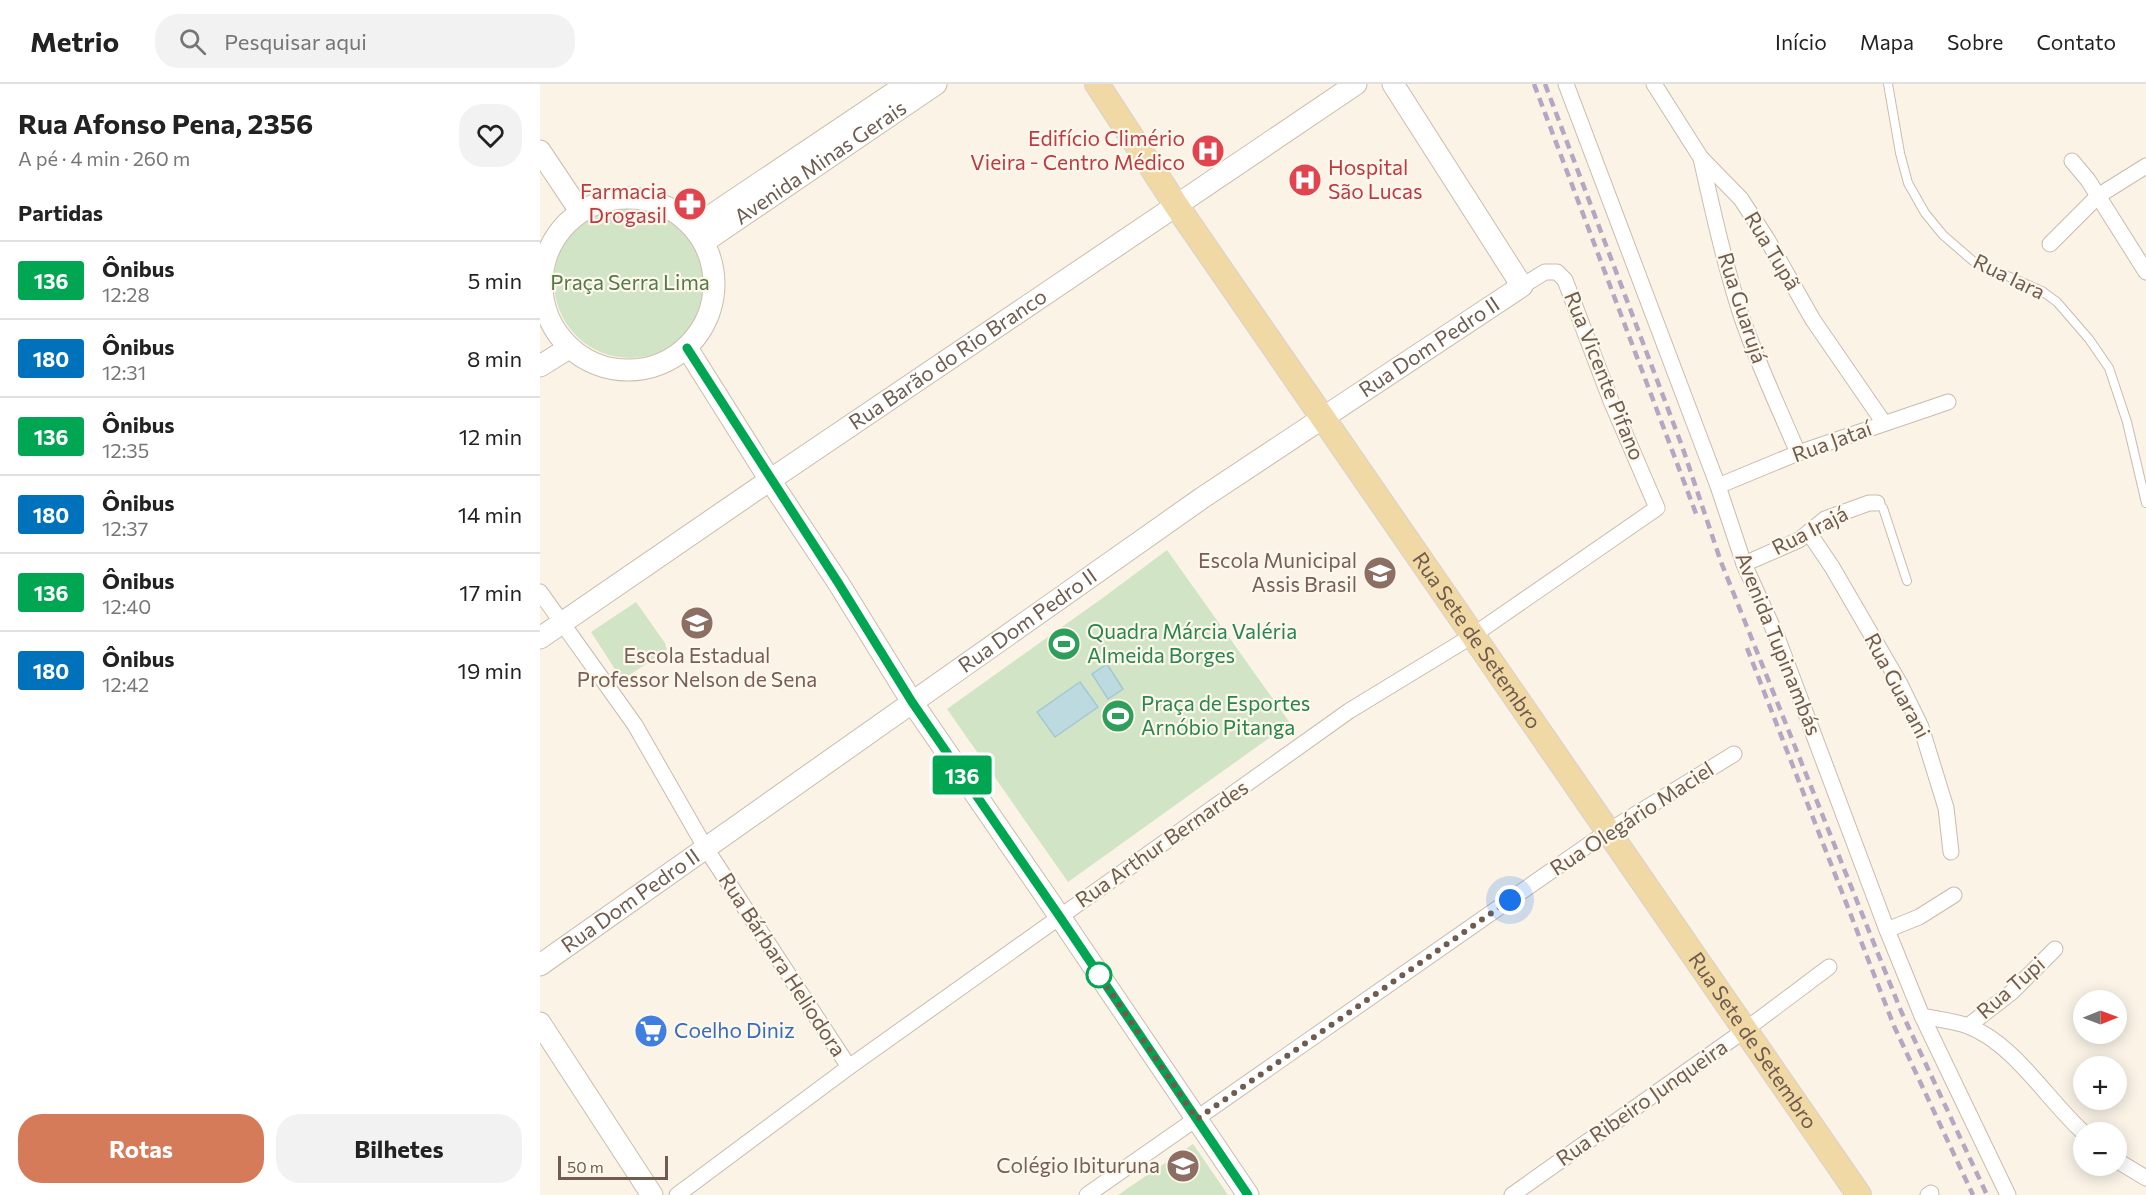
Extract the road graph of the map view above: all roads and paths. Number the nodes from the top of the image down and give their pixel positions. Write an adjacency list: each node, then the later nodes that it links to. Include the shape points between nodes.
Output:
1 (908, 84): 16 (street, Avenida Minas Gerais)
2 (936, 84): 16 (street, Avenida Minas Gerais)
3 (1097, 84): 14 (main road, Rua Sete de Setembro)
4 (1356, 84): 14 (street, Rua Barão do Rio Branco)
5 (1393, 84): 19 (street)
6 (1566, 84): 29 (street, Avenida Tupinambás)
7 (1654, 84): 10 (street, Rua Tupã)
8 (1888, 84): 31 (lane, Rua Iara, via 1908,183 1931,220 1972,261 2042,291 2056,302 2109,368 2127,422)
9 (540, 152): 15 (street)
10 (1701, 158): 26 (street, Rua Tupã, via 1741,199 1813,320); 27 (street, Rua Guarujá, via 1742,316)
11 (2073, 160): 13 (street)
12 (2146, 166): 13 (street)
13 (2098, 196): 17 (street); 18 (street)
14 (1176, 205): 25 (main road, Rua Sete de Setembro); 28 (street, Rua Barão do Rio Branco)
15 (580, 212): 16 (street, via 601,201 649,199 671,208); 20 (street, via 563,226 543,266)
16 (699, 235): 22 (street, via 714,269 714,298 705,325)
17 (2050, 244)
18 (2146, 272)
19 (1522, 286): 25 (street, Rua Dom Pedro II); 32 (street, Rua Vicente Pifano, via 1545,272 1557,272 1565,280)
20 (547, 336): 21 (street)
21 (569, 348): 22 (street, via 590,363 615,370 641,370 666,363); 23 (street)
22 (687, 348): 28 (street)
23 (540, 366)
24 (1948, 402): 26 (street, Rua Jataí)
25 (1323, 417): 38 (main road, Rua Sete de Setembro); 40 (street, Rua Dom Pedro II)
26 (1884, 423): 27 (street, Rua Jataí)
27 (1798, 453): 29 (street, Rua Jataí)
28 (770, 480): 37 (street, Rua Barão do Rio Branco); 40 (street)
29 (1718, 486): 34 (street, Avenida Tupinambás)
30 (1877, 502): 33 (street, Rua Irajá, via 1825,519); 35 (lane, via 1883,508)
31 (2146, 503)
32 (1657, 508): 38 (street, Rua Arthur Bernardes)
33 (1809, 533): 34 (street, Rua Irajá); 44 (street, Rua Guarani, via 1921,726 1946,808)
34 (1744, 564): 47 (street, Avenida Tupinambás, via 1777,637)
35 (1907, 581)
36 (540, 592): 37 (street, Rua Bárbara Heliodora)
37 (562, 622): 39 (street, Rua Barão do Rio Branco); 43 (street, Rua Bárbara Heliodora, via 634,725)
38 (1472, 636): 42 (main road, Rua Sete de Setembro); 46 (street, Rua Arthur Bernardes, via 1348,711)
39 (540, 638)
40 (912, 702): 43 (street, Rua Dom Pedro II); 46 (street)
41 (1734, 753): 42 (street, Rua Olegário Maciel)
42 (1607, 832): 54 (main road, Rua Sete de Setembro); 56 (street, Rua Olegário Maciel)
43 (705, 847): 49 (street, Rua Dom Pedro II); 55 (street, Rua Bárbara Heliodora)
44 (1951, 852)
45 (1954, 895): 47 (street, via 1919,917)
46 (1060, 917): 55 (street, Rua Arthur Bernardes); 56 (street)
47 (1887, 930): 51 (street, Avenida Tupinambás)
48 (2055, 949): 53 (street, Rua Tupi, via 2012,992)
49 (540, 965)
50 (1829, 967): 54 (street, Rua Ribeiro Junqueira)
51 (1922, 1016): 53 (street); 66 (street, Avenida Tupinambás)
52 (540, 1023): 60 (street)
53 (1968, 1026): 57 (street, via 2005,1049)
54 (1745, 1030): 64 (street, Rua Ribeiro Junqueira); 65 (main road, Rua Sete de Setembro)
55 (849, 1066): 61 (street, Rua Arthur Bernardes)
56 (1197, 1119): 62 (street, Rua Olegário Maciel); 63 (street)
57 (2074, 1122)
58 (2127, 1167): 59 (street)
59 (2146, 1178)
60 (652, 1195)
61 (677, 1195)
62 (1087, 1195)
63 (1248, 1195)
64 (1512, 1195)
65 (1859, 1195)
66 (2008, 1195)

